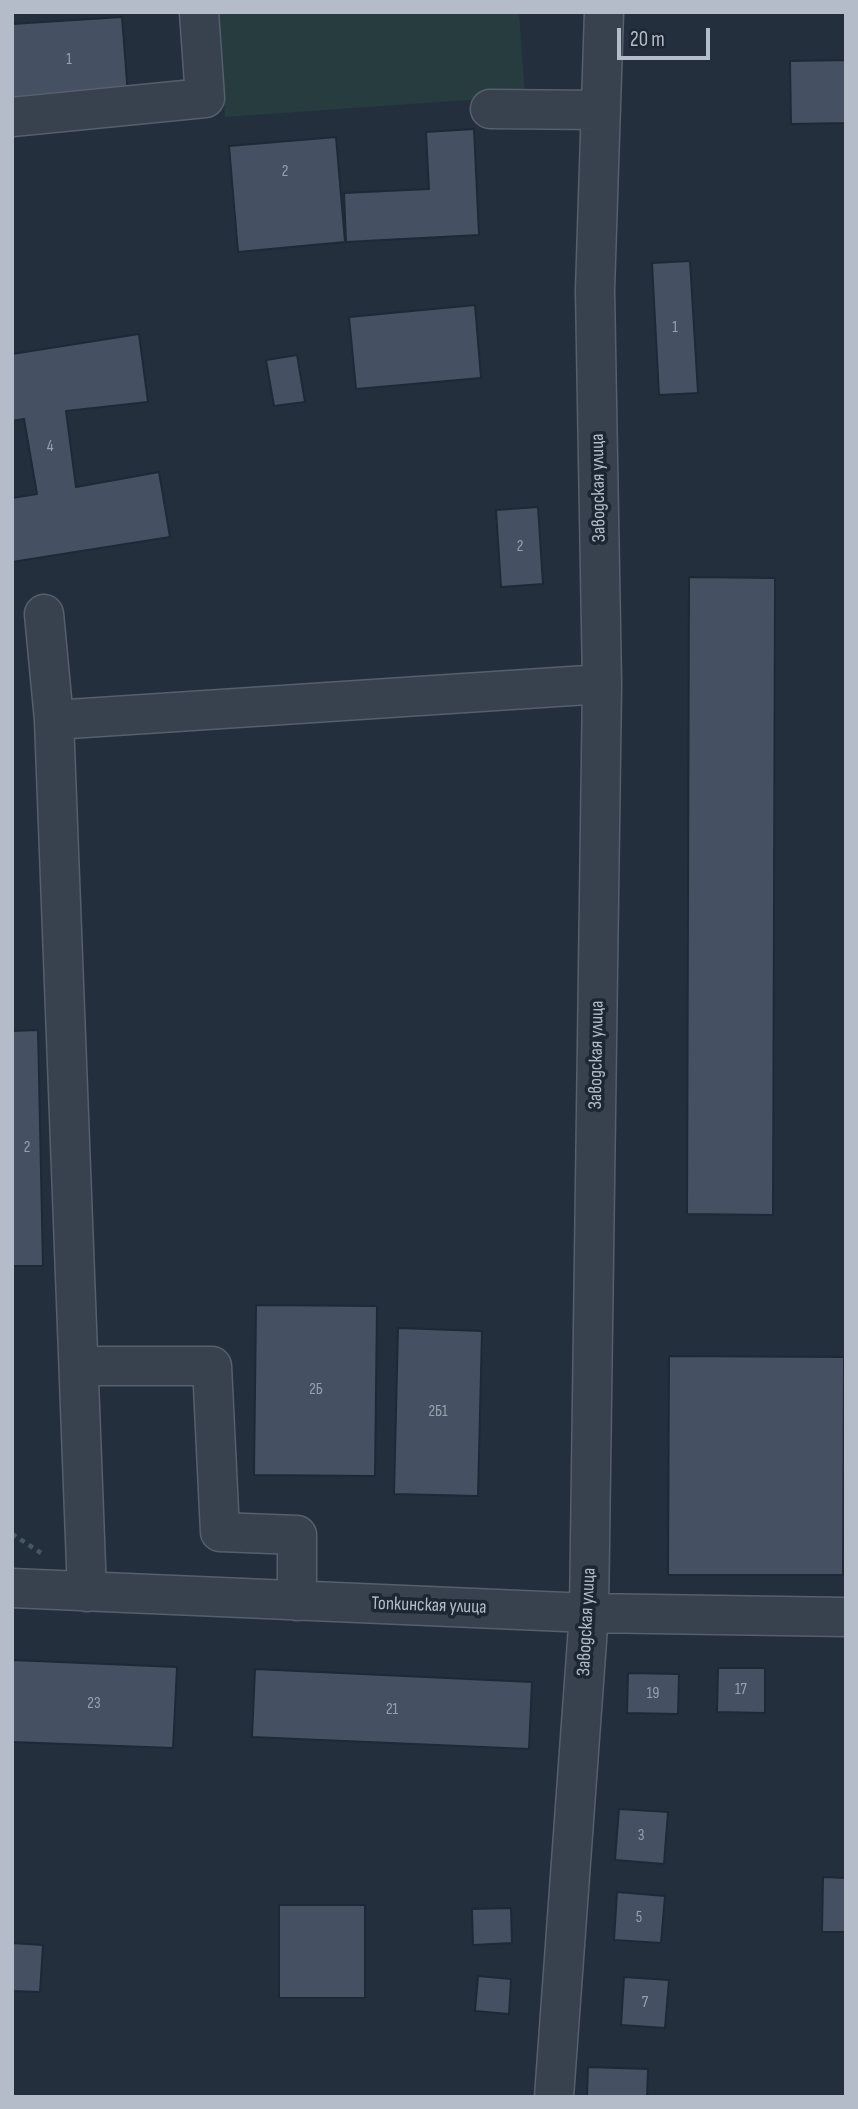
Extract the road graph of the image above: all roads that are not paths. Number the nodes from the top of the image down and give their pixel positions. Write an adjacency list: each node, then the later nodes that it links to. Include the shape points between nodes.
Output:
1 (200, 12): 5 (street, via 205,98)
2 (604, 12): 4 (street, Заводская улица)
3 (490, 109): 4 (street)
4 (601, 110): 7 (street, Заводская улица, via 595,290)
5 (12, 117)
6 (44, 614): 8 (street)
7 (602, 684): 8 (street); 13 (street, Заводская улица)
8 (54, 720): 9 (street)
9 (79, 1366): 11 (street); 12 (street, via 212,1366 220,1532 297,1535)
10 (12, 1588): 11 (street, Топкинская улица)
11 (87, 1592): 12 (street, Топкинская улица)
12 (297, 1601): 13 (street, Топкинская улица)
13 (589, 1613): 14 (street, Топкинская улица); 15 (street, Заводская улица)
14 (846, 1617)
15 (554, 2097)

